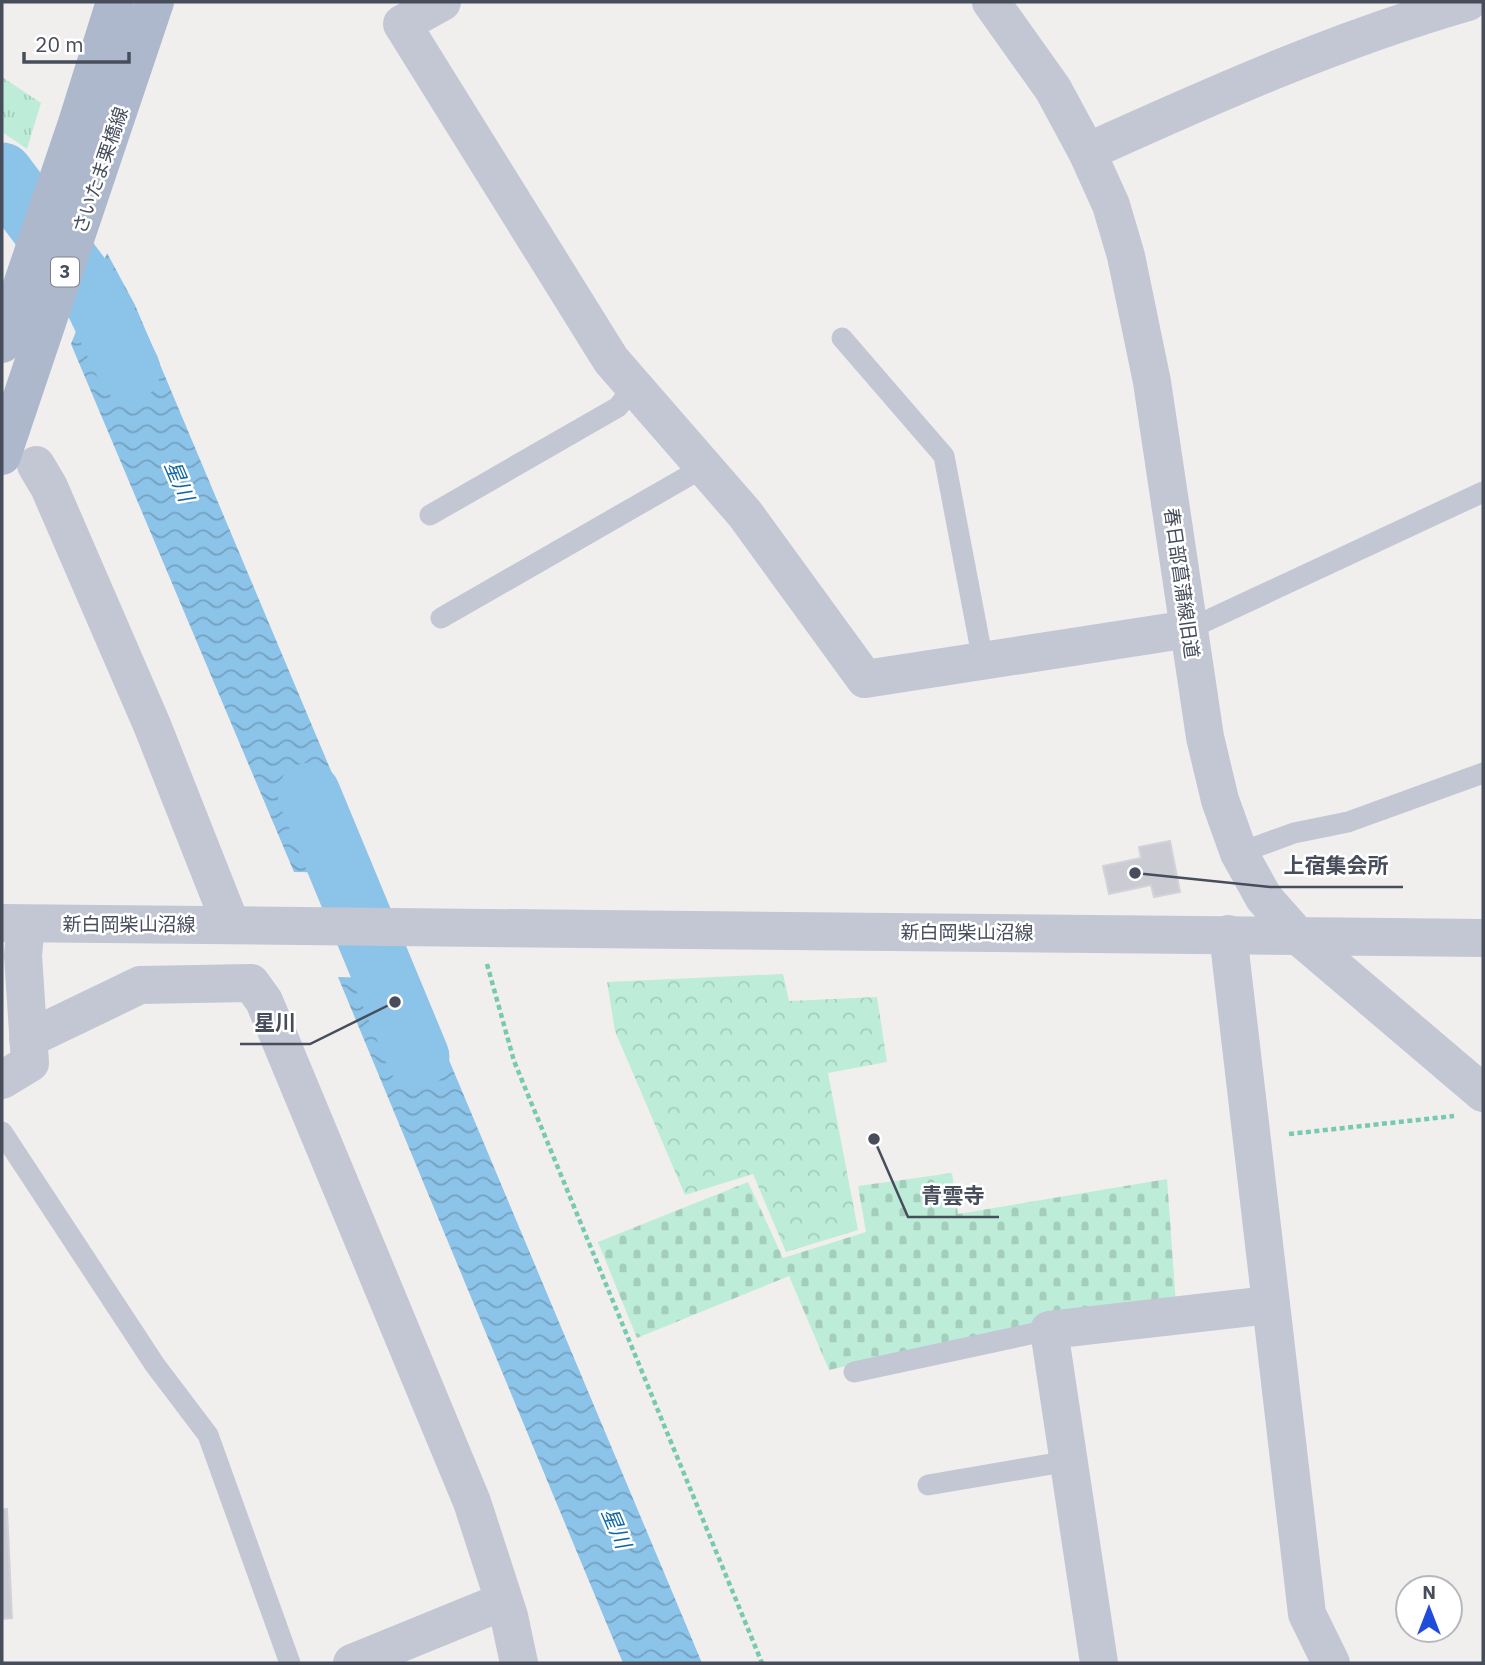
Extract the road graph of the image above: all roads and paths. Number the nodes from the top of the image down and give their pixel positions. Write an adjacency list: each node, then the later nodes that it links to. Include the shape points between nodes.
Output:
1 (115, 2): 8 (main road, さいたま栗橋線 / 3)
2 (155, 2): 10 (main road, さいたま栗橋線 / 3, via 26,384)
3 (442, 2): 9 (street, via 402,24 611,360)
4 (991, 2): 6 (street, 春日部菖蒲線旧道, via 1053,89)
5 (1468, 2): 6 (street, via 1252,78)
6 (1087, 152): 15 (street, 春日部菖蒲線旧道, via 1111,205 1142,321)
7 (842, 338): 16 (lane, via 944,456)
8 (2, 343)
9 (634, 386): 11 (street); 13 (lane, via 618,407)
10 (19, 461): 20 (street, via 49,487)
11 (704, 467): 14 (lane); 16 (street, via 745,514 864,679)
12 (1483, 492): 15 (lane)
13 (430, 515)
14 (441, 618)
15 (1189, 629): 16 (street); 18 (street, 春日部菖蒲線旧道, via 1205,737)
16 (983, 661)
17 (1483, 773): 18 (lane, via 1348,822 1294,833)
18 (1239, 853): 22 (street, 春日部菖蒲線旧道, via 1264,898)
19 (14, 923): 20 (street, 新白岡柴山沼線); 25 (street, via 23,955)
20 (244, 925): 21 (street, 新白岡柴山沼線)
21 (1228, 934): 22 (street, 新白岡柴山沼線); 29 (street)
22 (1296, 934): 23 (street, 新白岡柴山沼線); 27 (street, 春日部菖蒲線旧道)
23 (1483, 938)
24 (485, 959): 39 (path, via 514,1061)
25 (29, 1039): 26 (street, via 30,1063); 35 (street, via 140,985 251,983 264,1001 472,1502)
26 (2, 1080)
27 (1475, 1104): 29 (path)
28 (2, 1132): 36 (lane, via 155,1365 208,1435)
29 (1250, 1138): 30 (street)
30 (1269, 1305): 31 (street); 41 (street, via 1307,1614)
31 (1049, 1329): 32 (lane); 33 (street)
32 (854, 1372)
33 (1069, 1461): 34 (lane); 40 (street)
34 (928, 1485)
35 (504, 1601): 37 (street); 38 (street)
36 (290, 1663)
37 (352, 1663)
38 (519, 1663)
39 (762, 1663)
40 (1098, 1663)
41 (1331, 1663)

